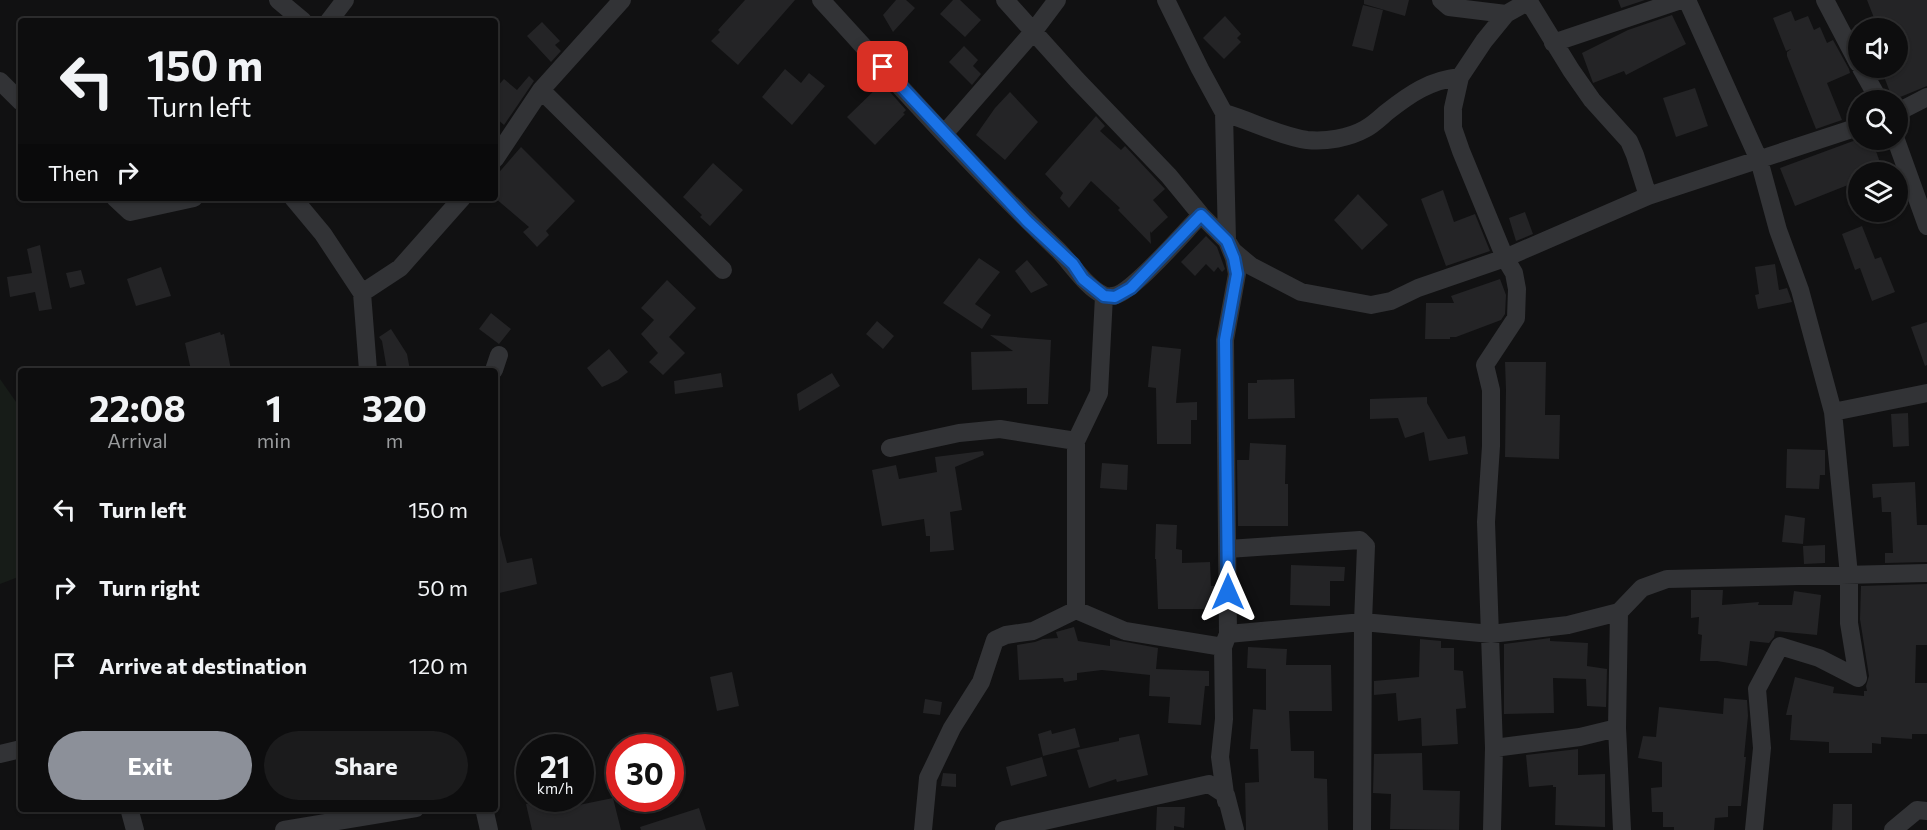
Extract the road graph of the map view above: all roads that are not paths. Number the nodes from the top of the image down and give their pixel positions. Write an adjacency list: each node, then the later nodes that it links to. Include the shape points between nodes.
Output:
1 (278, 0): 14 (street)
2 (345, 0): 15 (street)
3 (621, 0): 21 (street)
4 (821, 0): 27 (street)
5 (1005, 0): 16 (street)
6 (1057, 0): 16 (street)
7 (1166, 0): 25 (street)
8 (1442, 0): 13 (street, via 1449,7)
9 (1681, 0): 17 (street)
10 (1687, 0): 30 (street)
11 (1825, 0): 18 (street)
12 (1528, 1): 13 (street); 17 (street)
13 (1506, 14): 19 (street)
14 (299, 18)
15 (331, 18)
16 (1033, 32): 27 (street); 36 (street, via 1162,168)
17 (1553, 43): 31 (street, via 1592,100 1629,141)
18 (1848, 44)
19 (1460, 77): 25 (street, via 1442,79 1425,87 1366,129 1336,139 1308,140); 39 (street, via 1453,128)
20 (0, 81): 23 (street)
21 (542, 90): 29 (street); 40 (street)
22 (1927, 97): 24 (street)
23 (18, 99)
24 (1908, 107)
25 (1224, 113): 38 (street)
26 (1848, 130): 30 (street)
27 (945, 135): 42 (street)
28 (1900, 150): 37 (street)
29 (498, 155)
30 (1760, 160): 31 (street); 45 (street)
31 (1648, 196): 39 (street)
32 (118, 201): 33 (street, via 130,212)
33 (180, 201)
34 (296, 201): 41 (street)
35 (459, 201): 41 (street, via 400,268)
36 (1201, 215): 38 (street); 42 (street, via 1131,288 1115,297)
37 (1927, 225)
38 (1227, 241): 39 (street, via 1251,266 1301,292 1371,305); 48 (street, via 1237,274 1225,340)
39 (1505, 258): 54 (street, via 1517,289 1516,318 1485,365 1491,390 1486,522)
40 (723, 270)
41 (362, 293): 43 (street)
42 (1104, 296): 46 (street, via 1099,393)
43 (368, 368)
44 (1927, 393): 45 (street)
45 (1833, 412): 50 (street)
46 (1076, 441): 47 (street, via 1000,429 959,433); 51 (street)
47 (890, 448)
48 (1228, 549): 53 (street, via 1360,540 1366,546); 55 (street)
49 (1927, 573): 50 (street)
50 (1850, 575): 52 (street, via 1667,579 1642,588); 75 (street, via 1849,622 1858,678 1819,658 1780,646 1757,689 1762,748)
51 (1076, 610): 55 (street, via 1125,631); 68 (street, via 1033,631 995,640 981,682 952,728 928,778)
52 (1619, 612): 54 (street, via 1568,625); 56 (street)
53 (1363, 622): 54 (street); 55 (street); 72 (street)
54 (1491, 634): 57 (street)
55 (1226, 641): 60 (street, via 1220,757)
56 (1617, 728): 57 (street, via 1581,737); 74 (street)
57 (1494, 748): 73 (street)
58 (18, 750): 59 (street)
59 (0, 754)
60 (1226, 795): 69 (street, via 1209,784); 70 (street); 71 (street)
61 (1927, 810): 76 (street, via 1917,810)
62 (130, 812): 65 (street)
63 (392, 812): 66 (street)
64 (485, 812): 67 (street)
65 (135, 830)
66 (284, 830)
67 (489, 830)
68 (923, 830)
69 (1004, 830)
70 (1223, 830)
71 (1235, 830)
72 (1362, 830)
73 (1492, 830)
74 (1622, 830)
75 (1754, 830)
76 (1893, 830)

